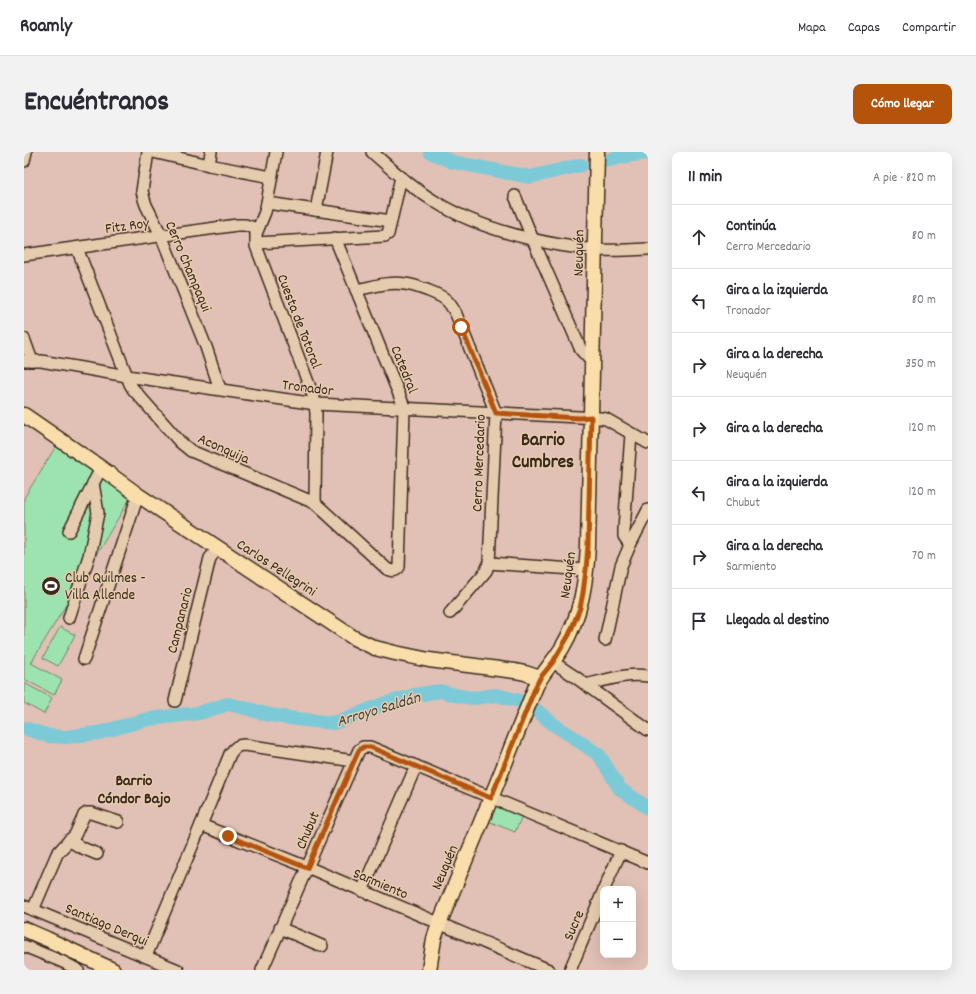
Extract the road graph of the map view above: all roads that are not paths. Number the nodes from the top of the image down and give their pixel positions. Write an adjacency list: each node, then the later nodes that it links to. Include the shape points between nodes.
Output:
1 (26, 152): 9 (street)
2 (148, 152): 18 (street, Cerro Champaqui, via 142,191 146,205)
3 (153, 152): 10 (street)
4 (211, 152): 10 (street)
5 (276, 152): 11 (street, Cuesta de Totoral)
6 (326, 152): 15 (street)
7 (372, 152): 12 (street)
8 (597, 152): 24 (main road, Neuquén)
9 (24, 161)
10 (209, 165): 11 (street)
11 (271, 177): 14 (street, Cuesta de Totoral)
12 (400, 178): 16 (street); 20 (street, via 457,214 490,228)
13 (515, 196): 20 (street)
14 (267, 203): 15 (street); 17 (street, Cuesta de Totoral)
15 (316, 210): 16 (street)
16 (391, 221): 19 (street, via 388,234 385,236)
17 (257, 229): 18 (street, Fitz Roy, via 237,225); 21 (street, Cuesta de Totoral)
18 (162, 235): 22 (street, Fitz Roy); 31 (street, Cerro Champaqui)
19 (335, 238): 21 (street); 26 (street, Catedral)
20 (533, 240): 24 (street); 29 (street, via 581,350)
21 (256, 243): 32 (street, Cuesta de Totoral)
22 (77, 248): 25 (street, Fitz Roy); 30 (street, Aconquija)
23 (648, 249): 24 (street)
24 (595, 250): 29 (main road, Neuquén)
25 (24, 255)
26 (356, 290): 33 (street, Catedral); 34 (street, Cerro Mercedario, via 404,283 446,299 456,314)
27 (24, 339): 28 (street)
28 (28, 361): 30 (street, Tronador)
29 (592, 362): 36 (main road, Neuquén)
30 (127, 376): 31 (street, Tronador); 42 (street, Aconquija, via 133,389 191,451)
31 (220, 389): 32 (street, Tronador)
32 (316, 404): 33 (street, Tronador); 42 (street, Cuesta de Totoral)
33 (404, 409): 34 (street, Tronador); 48 (street, Catedral)
34 (496, 413): 36 (street, Tronador); 47 (street, Cerro Mercedario)
35 (24, 414): 39 (main road, Carlos Pellegrini)
36 (591, 417): 37 (street, Tronador, via 606,419); 49 (main road, Neuquén)
37 (631, 434): 38 (street, Tronador); 45 (street, via 624,530 624,536)
38 (648, 443)
39 (101, 468): 40 (street); 41 (main road, Carlos Pellegrini)
40 (93, 483): 44 (street); 51 (street, via 98,513 89,556)
41 (138, 495): 46 (main road, Carlos Pellegrini); 53 (street)
42 (315, 503): 48 (street, Aconquija, via 387,569 393,571)
43 (648, 510): 45 (street)
44 (69, 531)
45 (630, 545): 52 (street, via 621,566)
46 (218, 548): 56 (main road, Carlos Pellegrini, via 354,638 375,648 406,656 520,672); 58 (street, Campanario, via 210,558)
47 (489, 563): 49 (street); 50 (street, via 486,571)
48 (399, 567)
49 (586, 570): 54 (main road, Neuquén, via 576,618)
50 (450, 612)
51 (69, 618)
52 (605, 640)
53 (84, 659)
54 (553, 662): 56 (main road, Neuquén); 57 (street)
55 (648, 676): 57 (street, via 630,676)
56 (540, 678): 62 (main road, Neuquén)
57 (586, 685): 59 (street)
58 (175, 701)
59 (648, 730)
60 (354, 761): 61 (street, Chubut, via 359,750 370,747); 64 (street, via 240,745 230,754); 69 (street, Chubut)
61 (416, 766): 62 (street); 71 (street)
62 (491, 798): 66 (street); 74 (main road, Neuquén)
63 (118, 822): 65 (street, via 87,813)
64 (201, 825): 69 (street, Sarmiento); 79 (street)
65 (69, 840): 67 (street); 73 (street, via 57,854)
66 (621, 851): 68 (street); 70 (street)
67 (97, 854)
68 (648, 863)
69 (307, 868): 71 (street, Sarmiento); 75 (street, Chubut)
70 (605, 886)
71 (362, 891): 74 (street, Sarmiento)
72 (600, 899): 87 (street, Sucre)
73 (29, 908): 79 (street, Santiago Derqui)
74 (439, 924): 85 (main road, Neuquén); 86 (street, Sarmiento)
75 (280, 928): 78 (street); 84 (street, Chubut)
76 (24, 929): 82 (main road)
77 (24, 946): 81 (street)
78 (322, 946)
79 (146, 956): 80 (street, Santiago Derqui)
80 (157, 966): 83 (street, Santiago Derqui)
81 (78, 970)
82 (113, 970)
83 (178, 970)
84 (262, 970)
85 (429, 970)
86 (549, 970)
87 (570, 970)

